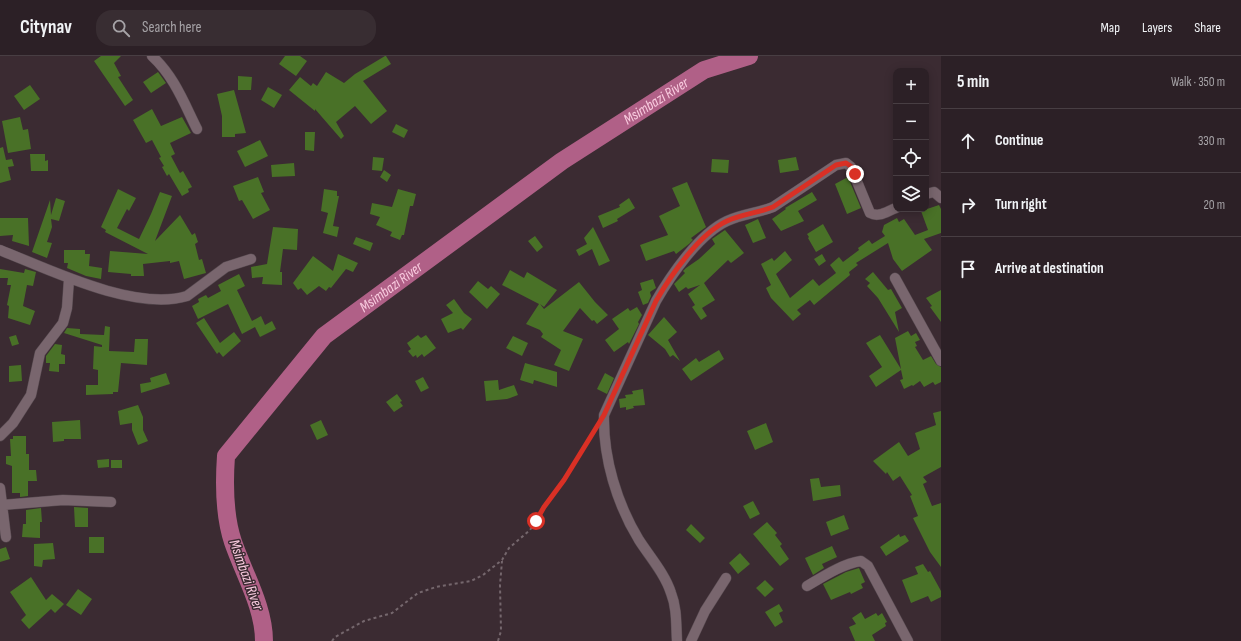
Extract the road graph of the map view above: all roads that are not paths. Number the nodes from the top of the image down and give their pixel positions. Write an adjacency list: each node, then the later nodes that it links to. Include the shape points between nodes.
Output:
1 (152, 56): 2 (street, via 163,66 178,89)
2 (197, 129)
3 (929, 193): 4 (street, via 934,192)
4 (941, 198)
5 (893, 209): 18 (street, via 882,214 870,213 852,167 842,163 836,165 773,207 724,222 690,252 664,287 604,415 605,446 617,491 630,524 670,590 675,606)
6 (0, 250): 9 (street)
7 (251, 259): 9 (street, via 226,267 193,292 180,298 137,298)
8 (895, 278): 10 (street)
9 (69, 279): 11 (street, via 63,323 40,353 31,395 13,423)
10 (941, 361)
11 (0, 436)
12 (0, 488): 14 (street)
13 (111, 502): 14 (street, via 63,500)
14 (2, 505): 15 (street)
15 (6, 537)
16 (726, 578): 19 (street, via 705,611)
17 (806, 586): 20 (street, via 853,562 862,561 868,566)
18 (677, 641)
19 (691, 641)
20 (908, 641)

